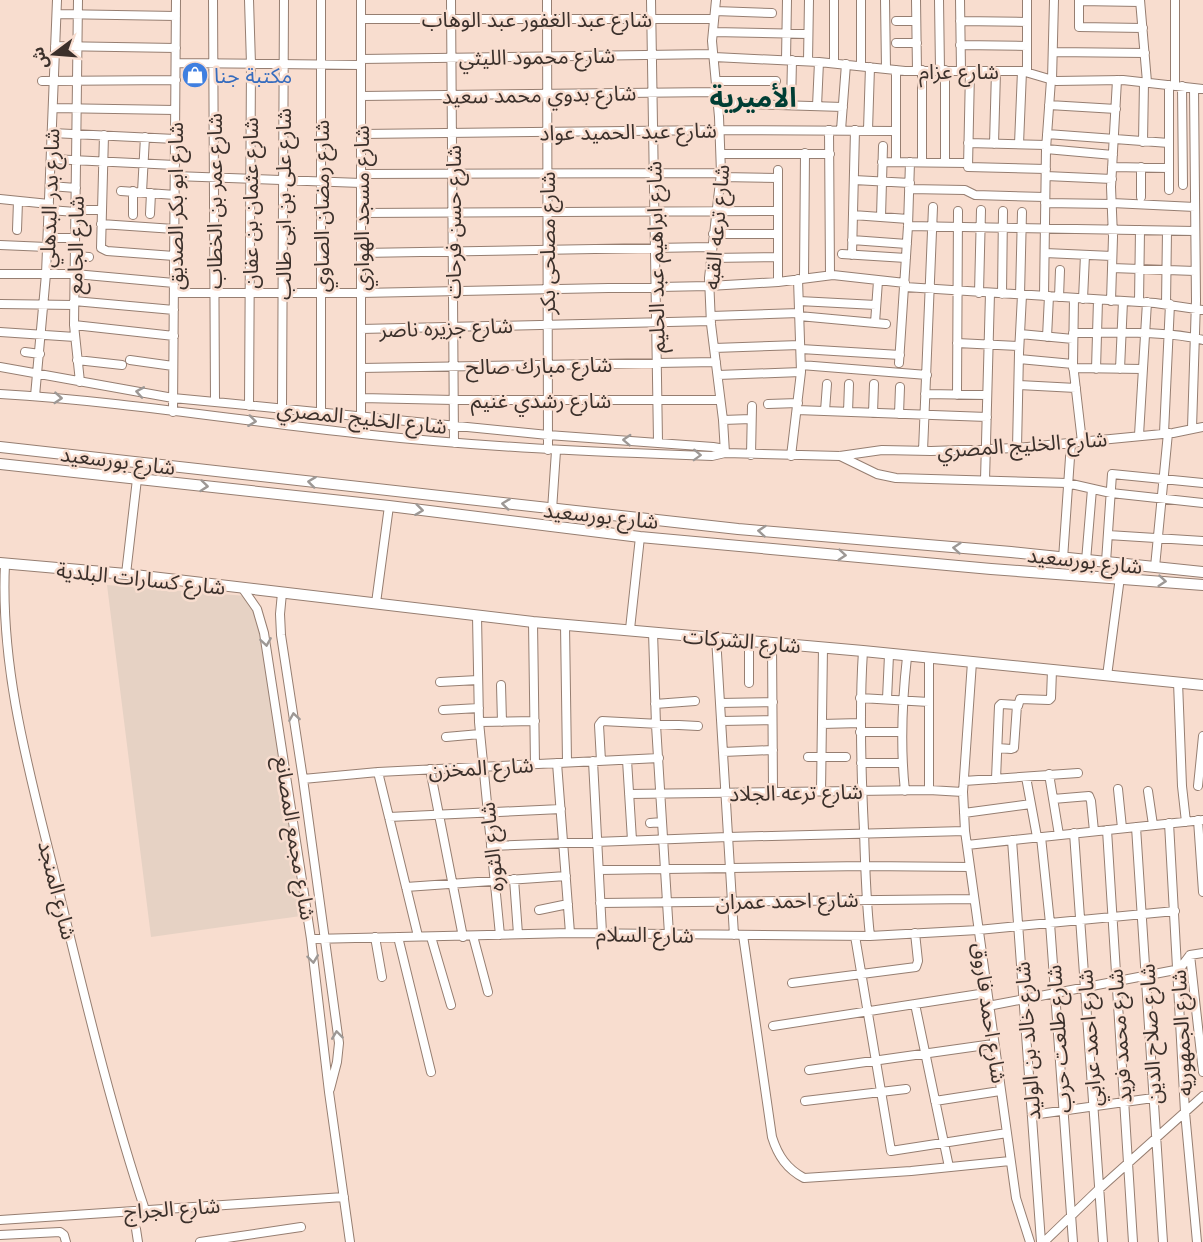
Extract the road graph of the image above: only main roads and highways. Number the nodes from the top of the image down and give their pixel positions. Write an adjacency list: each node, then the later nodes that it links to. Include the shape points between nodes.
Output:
1 (0, 447): 2 (main road, شارع بورسعيد)
2 (26, 449): 3 (main road, شارع بورسعيد); 5 (main road)
3 (49, 452): 6 (main road); 7 (main road, شارع بورسعيد, one-way to 3, via 552,510)
4 (0, 464): 5 (main road, شارع بورسعيد)
5 (27, 467): 6 (main road, شارع بورسعيد)
6 (50, 470): 10 (main road, شارع بورسعيد, one-way to 10, via 640,537)
7 (988, 550): 8 (main road, شارع بورسعيد); 10 (main road)
8 (1011, 552): 11 (main road); 12 (main road, شارع بورسعيد)
9 (2, 564): 14 (main road, شارع كسارات البلدية)
10 (991, 569): 11 (main road, شارع بورسعيد)
11 (1015, 570): 13 (main road, شارع بورسعيد, one-way to 13)
12 (1203, 572)
13 (1203, 585)
14 (282, 593): 15 (main road, شارع الشركات, via 533,622)
15 (1203, 685)

